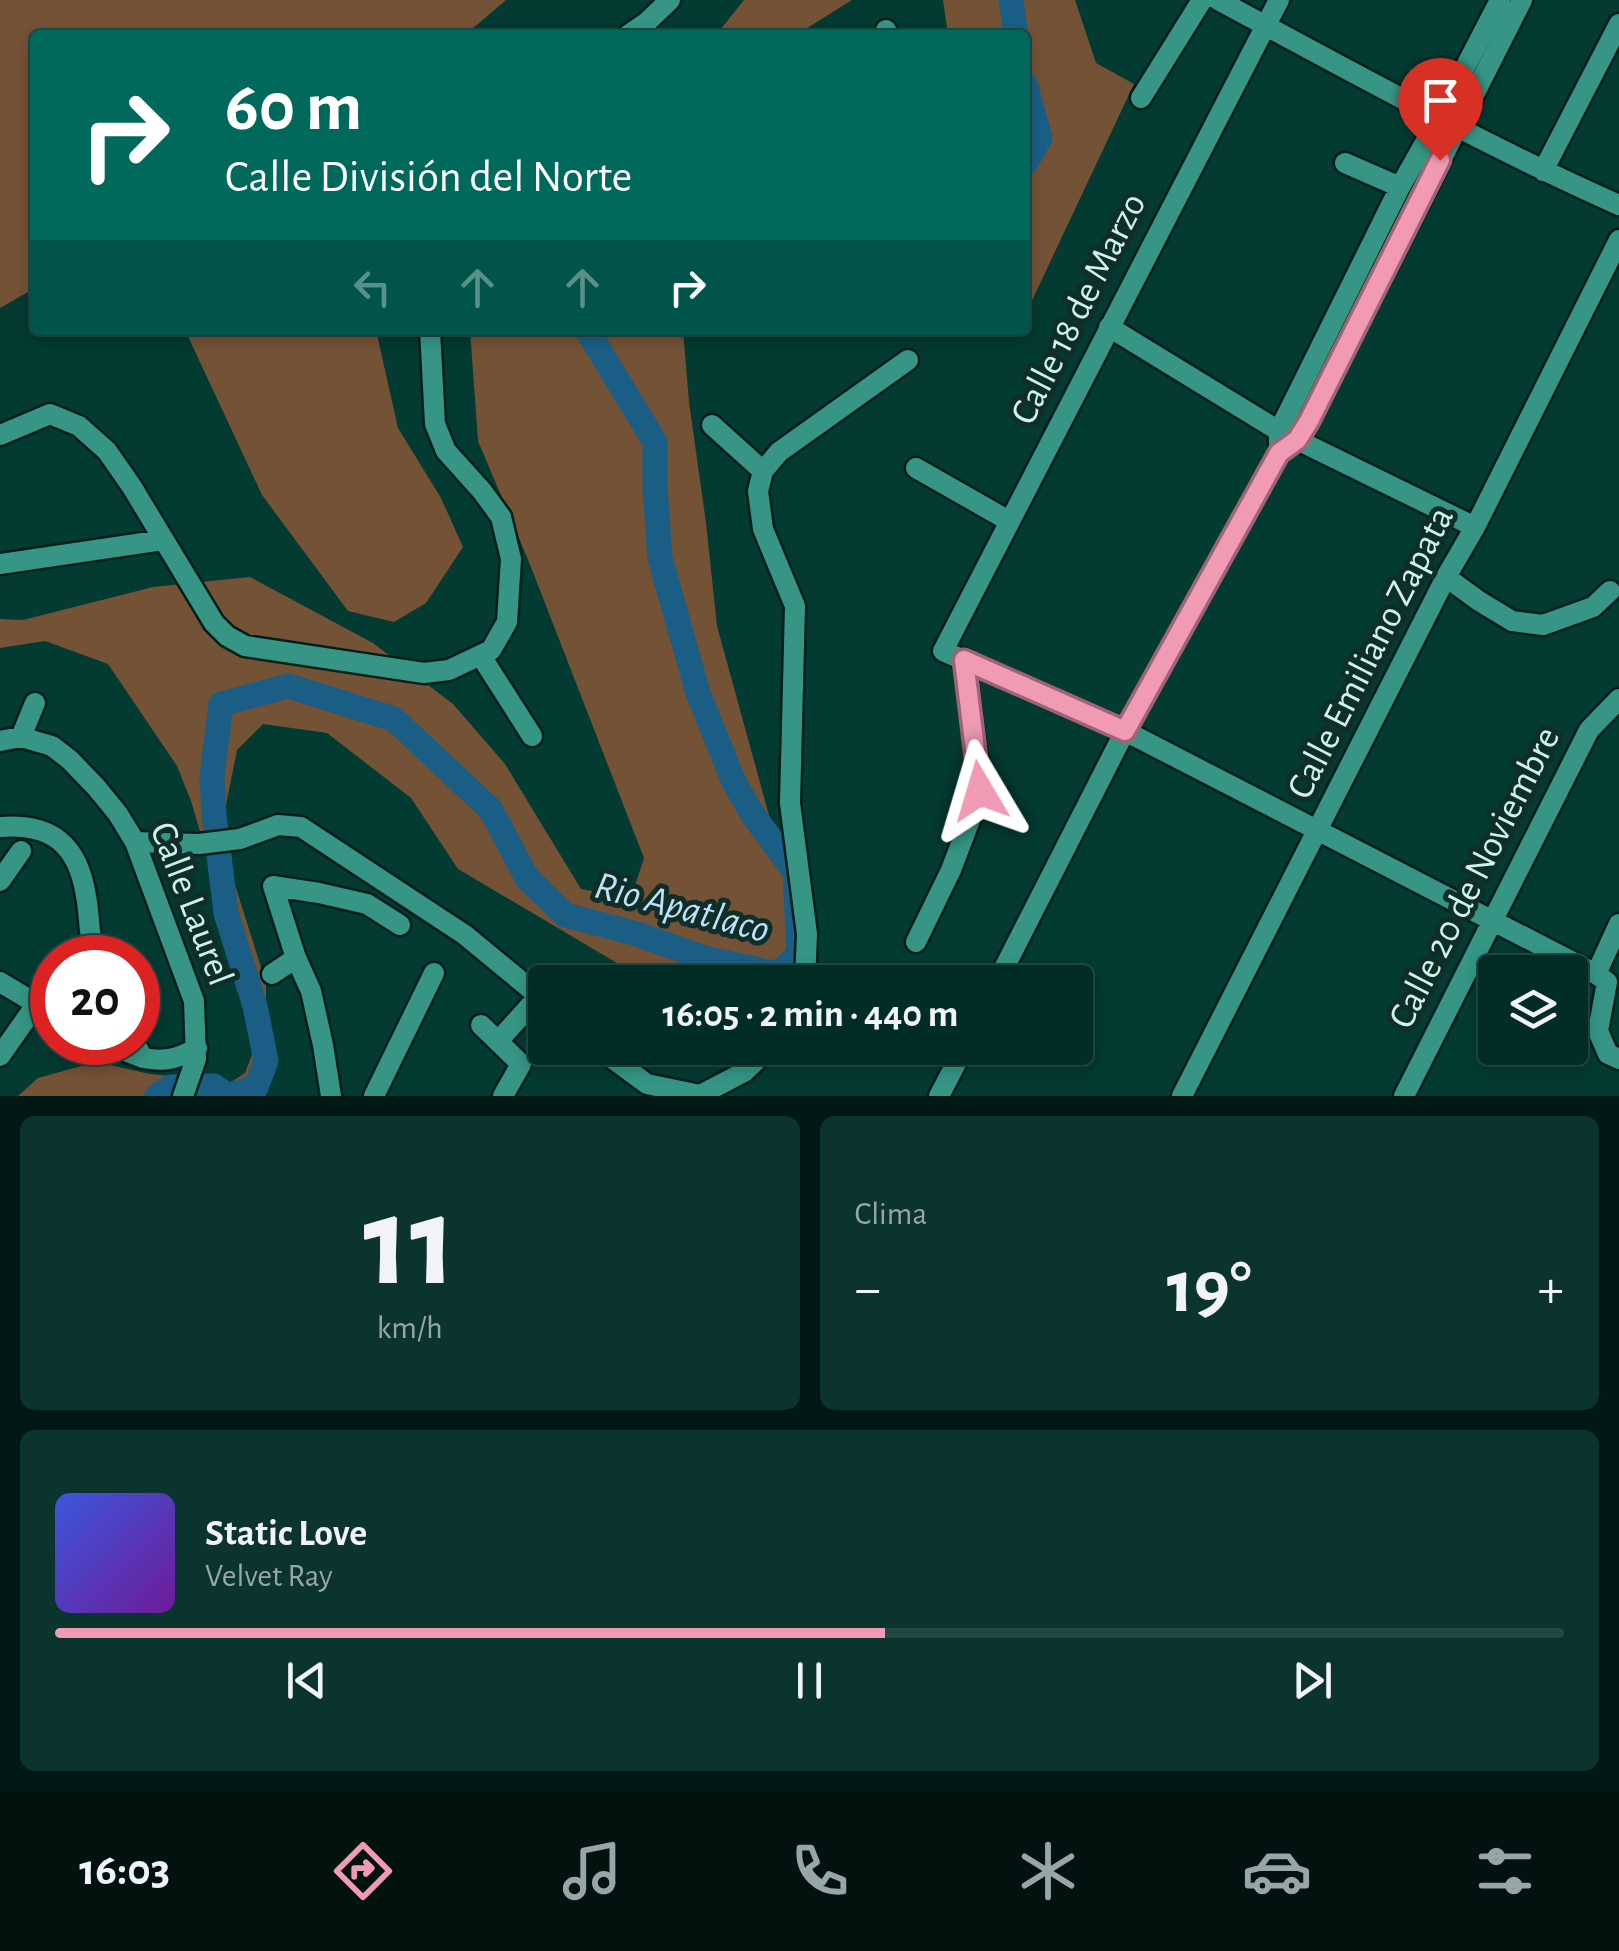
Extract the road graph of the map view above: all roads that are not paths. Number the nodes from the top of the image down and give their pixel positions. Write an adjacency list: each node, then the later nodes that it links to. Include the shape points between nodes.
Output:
1 (670, 0): 9 (street)
2 (1202, 0): 10 (street)
3 (1218, 0): 8 (street)
4 (1279, 0): 8 (street, Calle 18 de Marzo)
5 (1500, 0): 11 (street)
6 (1522, 0): 11 (street)
7 (1619, 24): 13 (street)
8 (1265, 25): 11 (street); 17 (street, Calle 18 de Marzo)
9 (636, 30)
10 (1141, 98)
11 (1448, 123): 13 (street); 14 (street); 22 (street, via 1309,421)
12 (1346, 163): 14 (street)
13 (1543, 171): 15 (street)
14 (1400, 188): 22 (street)
15 (1619, 205)
16 (1619, 240): 26 (street, Calle Emiliano Zapata)
17 (1109, 327): 22 (street); 25 (street, Calle 18 de Marzo)
18 (430, 335): 31 (street, via 435,424 446,451 501,518 511,560 507,622)
19 (908, 360): 24 (street, via 778,452)
20 (712, 425): 24 (street)
21 (3, 432): 27 (street, via 50,414 80,426 107,451)
22 (1288, 436): 26 (street); 35 (street)
23 (916, 468): 25 (street)
24 (763, 471): 49 (street, via 762,529 795,606 790,803)
25 (1008, 521): 32 (street, Calle 18 de Marzo, via 942,651)
26 (1476, 527): 29 (street, Calle Emiliano Zapata)
27 (163, 540): 28 (street); 31 (street, via 214,623 246,646 424,673)
28 (0, 564)
29 (1446, 578): 30 (street, via 1512,620 1543,625 1593,606); 39 (street, Calle Emiliano Zapata)
30 (1610, 591)
31 (482, 656): 36 (street)
32 (964, 660): 35 (street); 47 (street, via 980,791 952,870)
33 (1619, 699): 43 (street, Calle 20 de Noviembre, via 1589,730)
34 (34, 702): 37 (street)
35 (1125, 731): 39 (street); 50 (street)
36 (532, 736)
37 (10, 739): 40 (street, Calle Laurel, via 52,746 70,760)
38 (0, 828): 46 (street, via 36,828 59,838 78,865)
39 (1319, 830): 43 (street); 73 (street, Calle Emiliano Zapata)
40 (135, 842): 55 (street, via 199,844 278,825 301,827 465,935); 61 (street, Calle Laurel, via 194,1001)
41 (21, 852): 42 (street)
42 (0, 881)
43 (1492, 920): 53 (street); 74 (street, Calle 20 de Noviembre)
44 (1619, 924): 53 (street)
45 (400, 925): 48 (street, via 367,904 273,886)
46 (90, 935)
47 (916, 942)
48 (296, 958): 52 (street); 69 (street, via 312,991)
49 (806, 965)
50 (1006, 965)
51 (434, 973): 70 (street)
52 (272, 974)
53 (1596, 974): 63 (street, via 1606,982 1598,1031 1608,1054)
54 (0, 982): 56 (street)
55 (528, 987)
56 (30, 1000)
57 (528, 1012): 60 (street)
58 (30, 1023): 62 (street)
59 (480, 1025): 60 (street)
60 (499, 1040): 71 (street, via 521,1064)
61 (197, 1048): 64 (street); 68 (street, Calle Laurel)
62 (0, 1056)
63 (1619, 1058)
64 (160, 1061)
65 (621, 1065): 66 (street, via 647,1084 700,1096)
66 (751, 1065)
67 (955, 1065): 72 (street)
68 (183, 1096)
69 (330, 1096)
70 (374, 1096)
71 (503, 1096)
72 (939, 1096)
73 (1182, 1096)
74 (1404, 1096)

